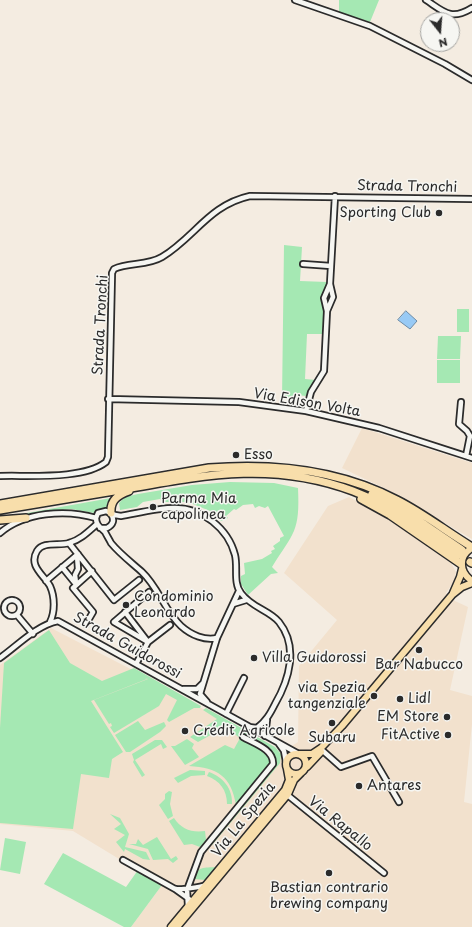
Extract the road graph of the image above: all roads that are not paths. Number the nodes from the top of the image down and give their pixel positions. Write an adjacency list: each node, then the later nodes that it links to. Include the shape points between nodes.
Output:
1 (295, 0): 4 (street, via 370,26)
2 (426, 0): 3 (street, via 450,15 461,15)
3 (472, 8)
4 (472, 80)
5 (335, 196): 6 (street, Strada Tronchi); 8 (street); 11 (street, Strada Tronchi, via 246,197 209,215 186,238 160,258 114,269)
6 (472, 199)
7 (303, 264): 8 (street)
8 (331, 266): 9 (street)
9 (330, 284): 10 (street, via 324,298); 10 (street, via 333,298)
10 (327, 312): 13 (street, via 323,372 311,392)
11 (108, 399): 13 (street, Via Edison Volta, via 239,402); 17 (street, Strada Tronchi, via 108,457 101,466 71,474)
12 (461, 402): 14 (street, via 459,424 470,436)
13 (306, 411): 14 (street, Via Edison Volta, via 379,428)
14 (466, 456): 15 (street, Via Edison Volta)
15 (472, 458)
16 (322, 475): 19 (highway, via 386,500 461,552 382,505); 20 (highway, via 272,467 209,468); 32 (highway, via 354,481 397,500)
17 (0, 476)
18 (177, 480): 19 (highway, via 217,474 258,472 298,476); 21 (highway); 22 (highway, via 122,494 113,502)
19 (337, 486): 34 (highway, via 390,515)
20 (0, 504)
21 (0, 510)
22 (111, 514): 23 (street); 25 (street, via 103,510); 27 (street)
23 (121, 516): 27 (street); 41 (street, via 174,508 191,510 209,518 219,526 232,548)
24 (26, 518): 25 (street, via 70,514); 26 (highway); 29 (street)
25 (96, 518): 28 (street)
26 (0, 520)
27 (112, 524): 28 (street, via 107,528); 31 (street)
28 (99, 526): 30 (street); 31 (street)
29 (0, 533)
30 (69, 543): 33 (street); 37 (street, via 46,545 36,552 36,570)
31 (111, 543): 53 (street, via 152,583 181,626)
32 (472, 548): 34 (main road, Via La Spezia, via 465,554)
33 (78, 555): 35 (street); 36 (street); 40 (street)
34 (462, 566): 39 (main road, Via La Spezia, via 467,578); 43 (main road, Via La Spezia, via 460,578)
35 (62, 567): 37 (street); 40 (street)
36 (92, 572): 38 (street, via 114,600); 40 (street)
37 (46, 580): 48 (street, via 52,593 54,612)
38 (139, 580)
39 (472, 582): 43 (main road, Via La Spezia)
40 (76, 584): 49 (street, via 73,588 93,612)
41 (239, 591): 44 (street); 45 (street)
42 (149, 592): 46 (street)
43 (452, 595): 64 (main road, Via La Spezia)
44 (246, 600): 45 (street); 63 (street, via 280,623 290,651 290,665 283,690)
45 (233, 604): 52 (street)
46 (125, 612): 54 (street); 54 (street, via 114,622)
47 (17, 615): 51 (street)
48 (50, 622): 51 (street, Strada Guidorossi); 57 (street, Strada Guidorossi, via 64,623)
49 (86, 624)
50 (170, 625): 54 (street)
51 (33, 634): 56 (street, Strada Guidorossi)
52 (218, 638): 53 (street); 55 (street)
53 (209, 640): 55 (street)
54 (148, 642): 57 (street)
55 (215, 647): 59 (street)
56 (0, 658)
57 (136, 664): 60 (street, Strada Guidorossi)
58 (244, 678): 62 (street)
59 (203, 682): 60 (street, via 197,689); 61 (street, via 200,694)
60 (181, 689): 61 (street, Strada Guidorossi)
61 (208, 704): 62 (street, Strada Guidorossi)
62 (226, 714): 65 (street, Strada Guidorossi)
63 (267, 720): 65 (street, via 257,728); 66 (street)
64 (342, 726): 69 (main road, Via La Spezia); 70 (main road, Via La Spezia, via 316,752)
65 (249, 727): 66 (street, Strada Guidorossi)
66 (265, 736): 68 (street, Strada Guidorossi)
67 (243, 737): 80 (street, via 270,752 272,765 204,847 196,861)
68 (279, 744): 70 (street, Strada Guidorossi); 71 (street, via 284,751)
69 (323, 751): 72 (main road, Via La Spezia); 74 (street, via 341,767 372,756)
70 (298, 754): 71 (main road, Via La Spezia, via 289,756); 72 (main road, via 306,760)
71 (287, 765): 72 (main road, Via La Spezia, via 292,773); 73 (main road, Via La Spezia, via 289,782)
72 (303, 771): 73 (main road, Via La Spezia)
73 (285, 793): 75 (main road, Via La Spezia); 77 (street, Via Rapallo)
74 (399, 802)
75 (256, 830): 78 (main road, Via La Spezia); 78 (main road, Via La Spezia)
76 (123, 860): 79 (street)
77 (384, 873)
78 (210, 884): 80 (main road, Via La Spezia); 81 (main road, Via La Spezia)
79 (175, 888): 80 (street); 80 (street)
80 (192, 890): 81 (main road, Via La Spezia)
81 (189, 909): 82 (main road, Via La Spezia); 83 (main road, Via La Spezia)
82 (171, 927)
83 (177, 927)

